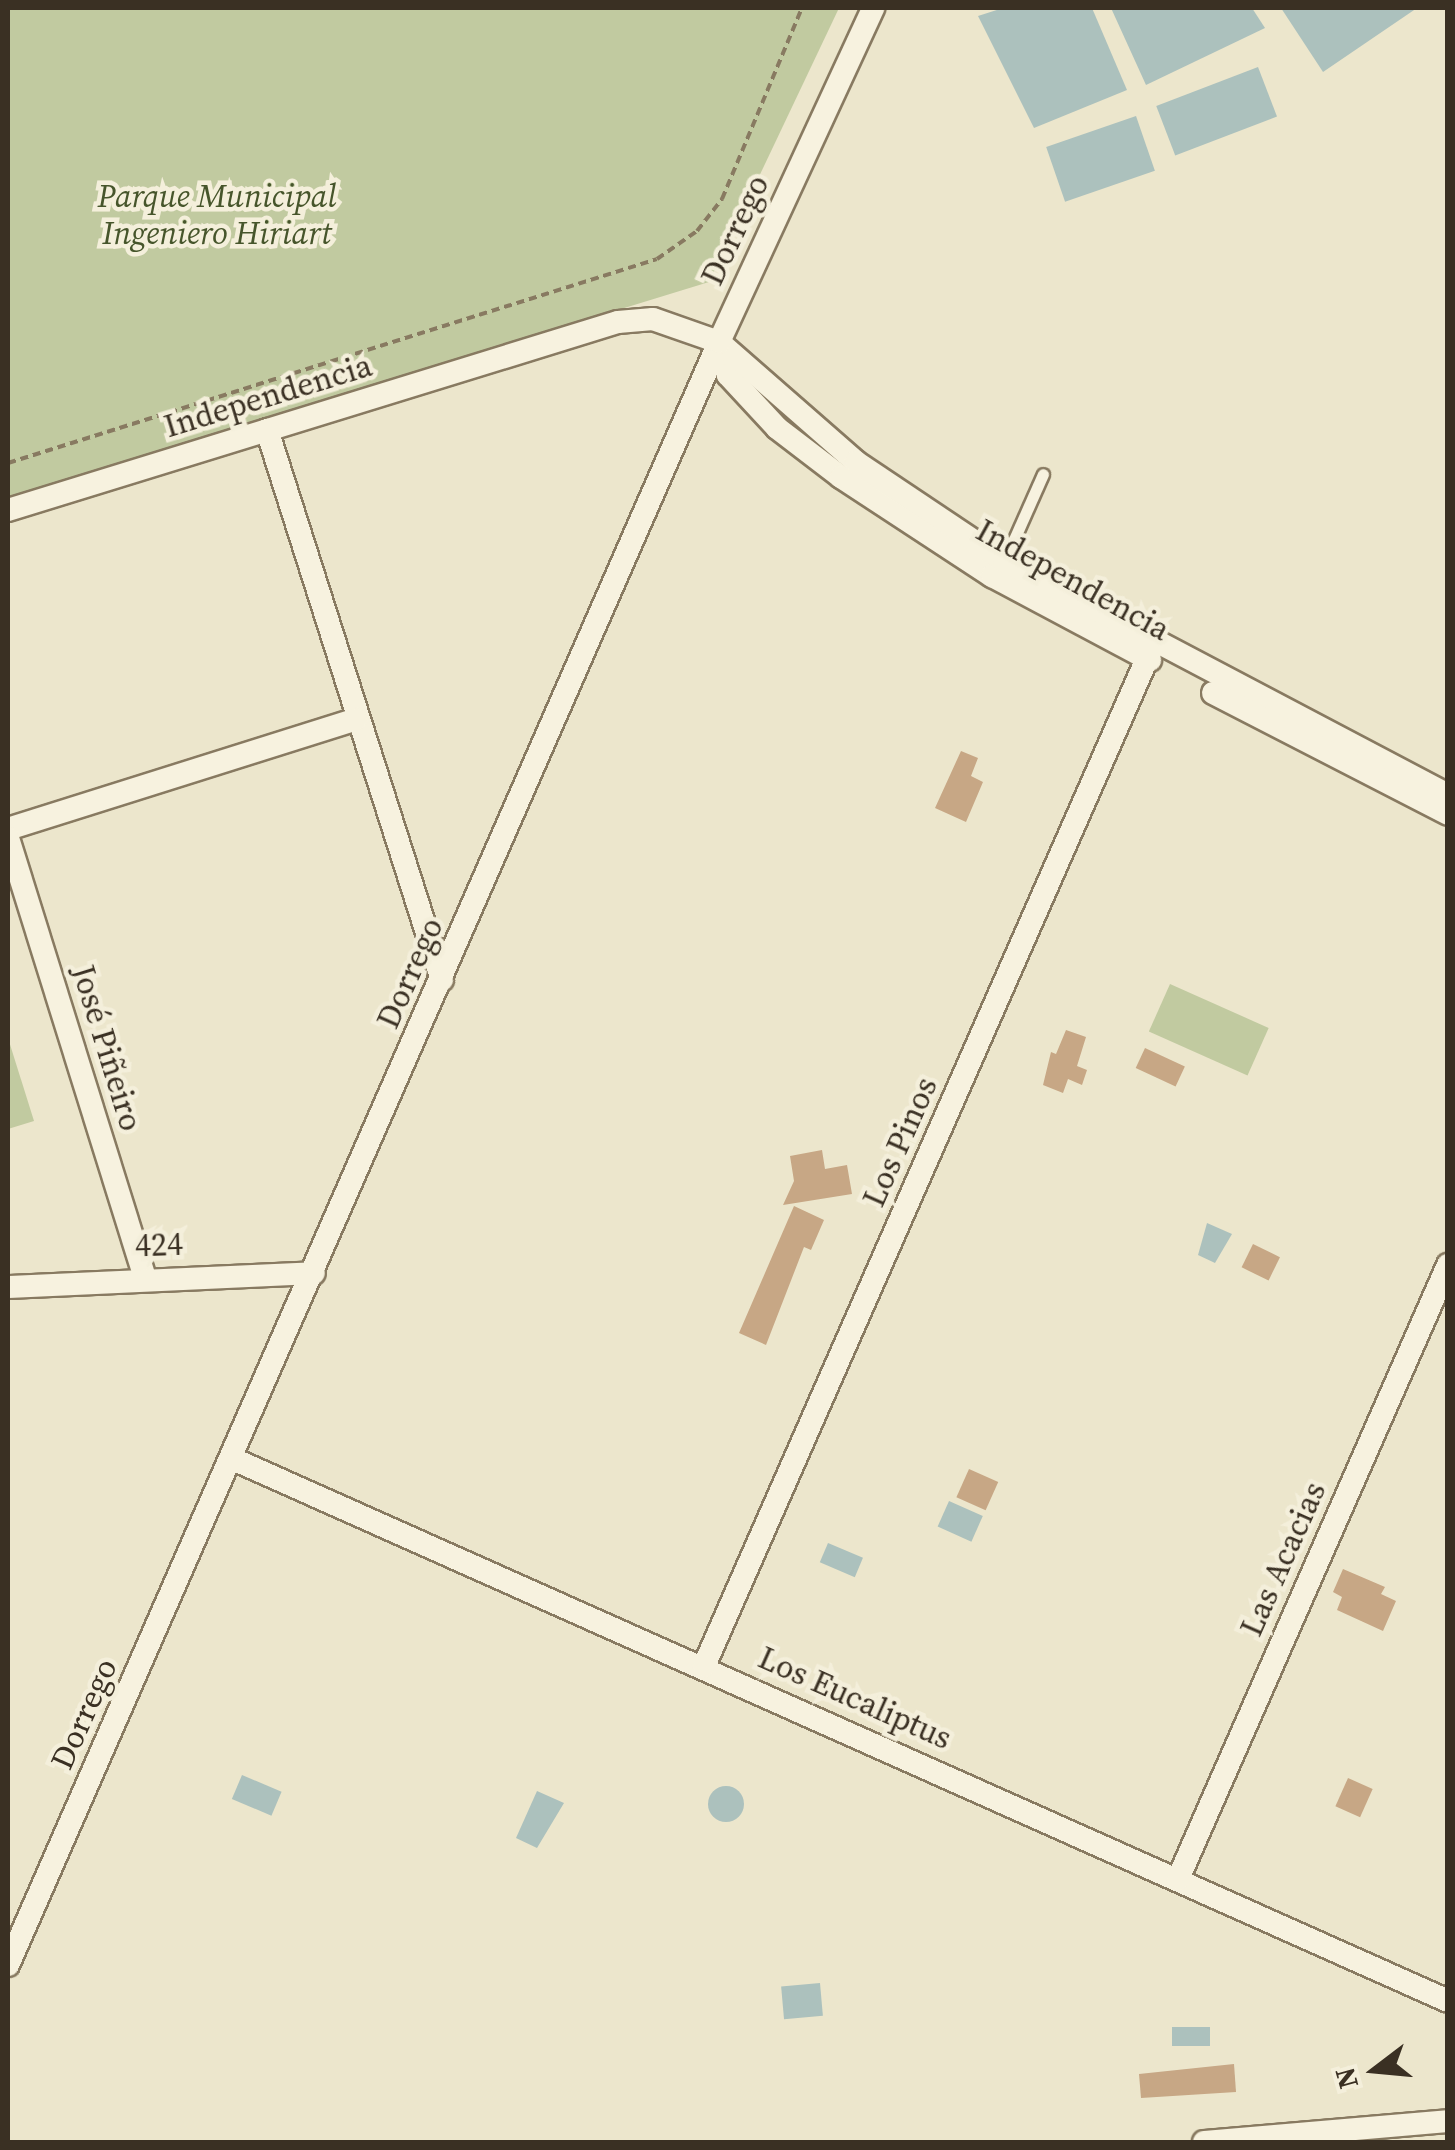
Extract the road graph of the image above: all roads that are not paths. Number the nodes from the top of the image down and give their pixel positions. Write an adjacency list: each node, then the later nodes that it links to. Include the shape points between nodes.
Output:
1 (873, 8): 2 (street, Dorrego)
2 (719, 342): 3 (street, Independencia, via 652,319 618,322); 6 (street, Independencia, via 728,375 778,428); 13 (street, Dorrego)
3 (267, 430): 5 (street, Independencia); 8 (street)
4 (1043, 474): 6 (lane)
5 (8, 510)
6 (998, 569): 7 (street, Independencia)
7 (1150, 652): 9 (street, Independencia); 10 (street, Independencia); 19 (street, Los Pinos)
8 (356, 719): 11 (street); 13 (street)
9 (1448, 795)
10 (1448, 814)
11 (8, 829)
12 (8, 838): 16 (street, José Piñeiro)
13 (442, 980): 15 (street, Dorrego)
14 (1448, 1265): 20 (street, Las Acacias)
15 (314, 1272): 16 (street, 424); 18 (street, Dorrego)
16 (145, 1277): 17 (street, 424)
17 (8, 1287)
18 (233, 1460): 19 (street, Los Eucaliptus); 21 (street, Dorrego)
19 (704, 1666): 20 (street, Los Eucaliptus)
20 (1178, 1879): 22 (street, Los Eucaliptus)
21 (8, 1965)
22 (1448, 2001)
23 (1448, 2121): 24 (street)
24 (1204, 2142)

